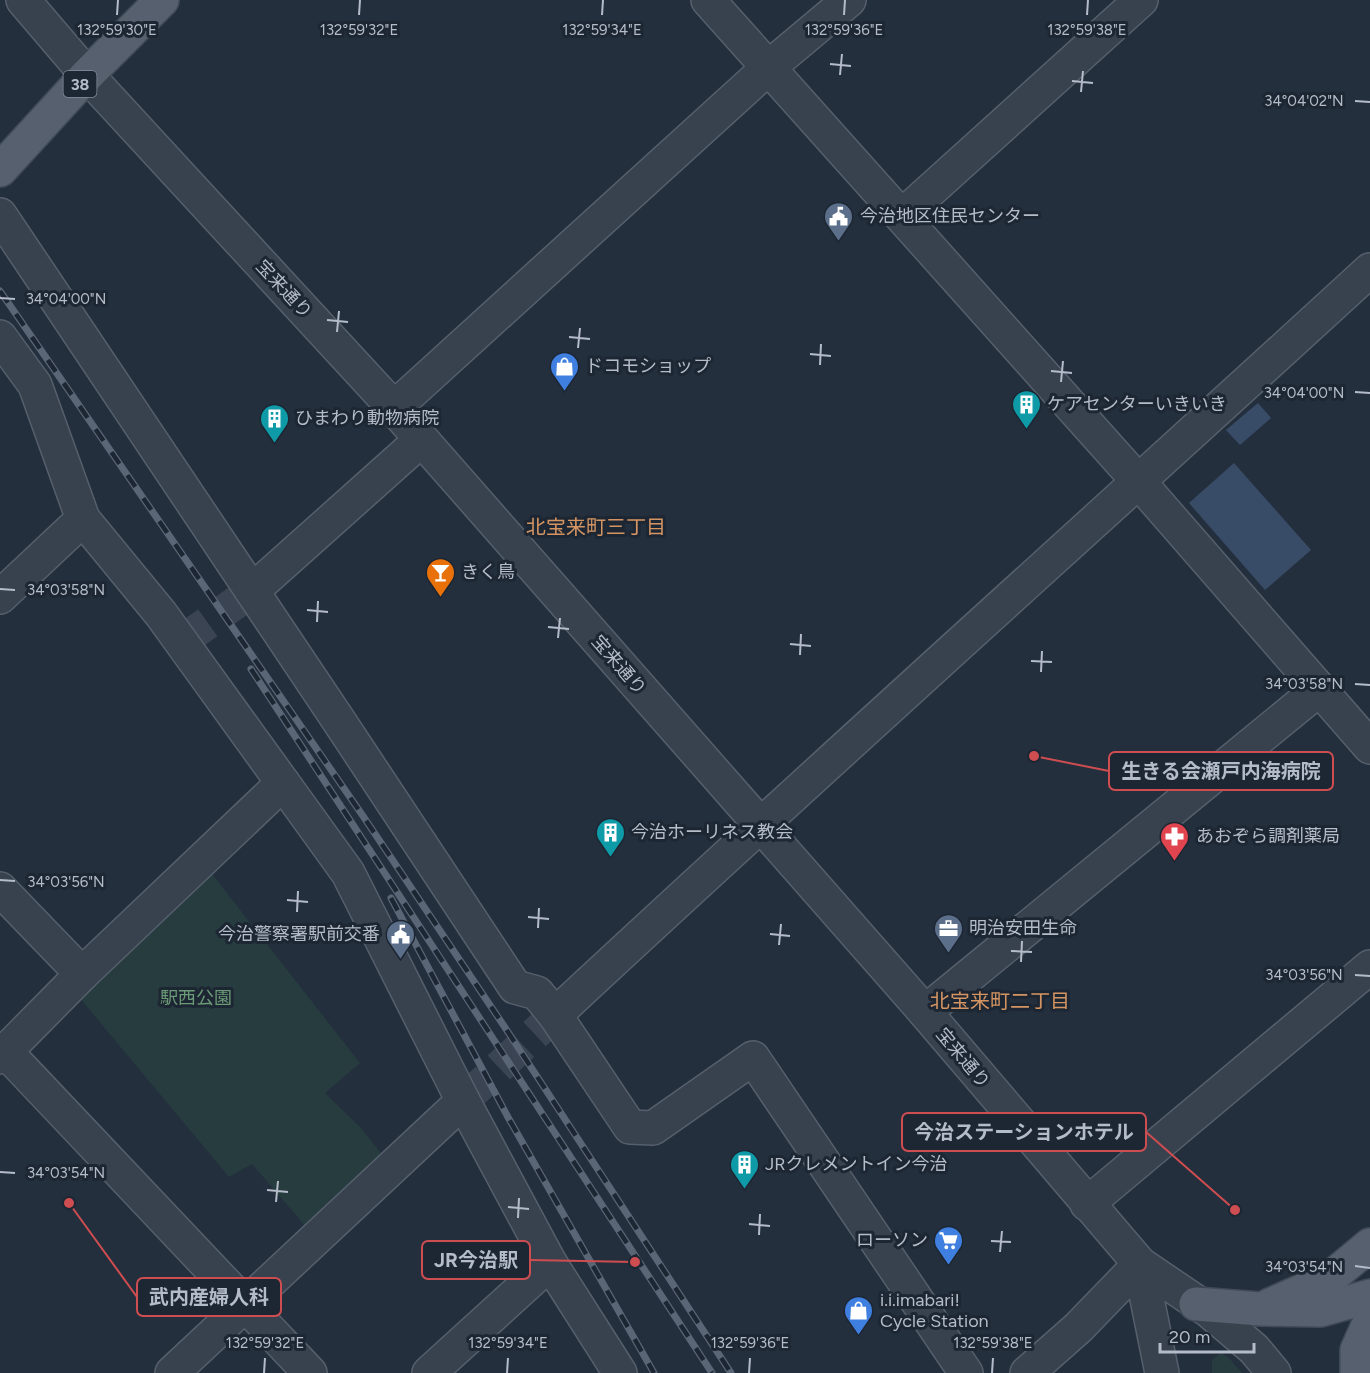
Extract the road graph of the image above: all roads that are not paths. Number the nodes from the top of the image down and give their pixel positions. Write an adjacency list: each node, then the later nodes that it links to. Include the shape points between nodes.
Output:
1 (23, 0): 7 (street, 宝来通り)
2 (162, 0): 7 (main road, 38)
3 (708, 0): 6 (street)
4 (849, 0): 6 (street)
5 (1141, 0): 10 (street)
6 (768, 68): 10 (street); 13 (street)
7 (87, 75): 8 (main road, 38); 13 (street, 宝来通り)
8 (0, 170)
9 (0, 215): 17 (street)
10 (902, 216): 15 (street)
11 (1370, 270): 15 (street)
12 (0, 337): 16 (street, via 35,385)
13 (394, 408): 14 (street, 宝来通り)
14 (421, 440): 17 (street); 22 (street, 宝来通り)
15 (1139, 482): 19 (street); 22 (street)
16 (83, 519): 18 (street); 21 (street, via 161,614)
17 (252, 591): 27 (street, via 515,987 537,993)
18 (0, 597)
19 (1318, 690): 20 (street); 26 (street)
20 (1370, 747)
21 (283, 783): 25 (street); 29 (street, via 348,873)
22 (759, 825): 26 (street, 宝来通り); 27 (street)
23 (0, 889): 25 (street)
24 (1370, 967): 30 (street)
25 (82, 974): 28 (street)
26 (925, 1012): 30 (street, 宝来通り)
27 (555, 1015): 43 (street, via 630,1127 653,1128 753,1058)
28 (3, 1054): 35 (street)
29 (463, 1101): 32 (street); 35 (street)
30 (1087, 1204): 33 (street, 宝来通り)
31 (1370, 1245): 37 (main road, via 1329,1279)
32 (550, 1263): 41 (street); 42 (street)
33 (1140, 1264): 36 (street, 宝来通り); 44 (street); 45 (street)
34 (1370, 1296): 37 (main road, via 1321,1310)
35 (246, 1304): 39 (street); 40 (street)
36 (1196, 1304): 37 (main road); 46 (street, 宝来通り, via 1254,1349)
37 (1260, 1309)
38 (1370, 1321): 47 (main road, via 1357,1350)
39 (172, 1373)
40 (310, 1373)
41 (429, 1373)
42 (620, 1373)
43 (966, 1373)
44 (1027, 1373)
45 (1162, 1373)
46 (1274, 1373)
47 (1357, 1373)

